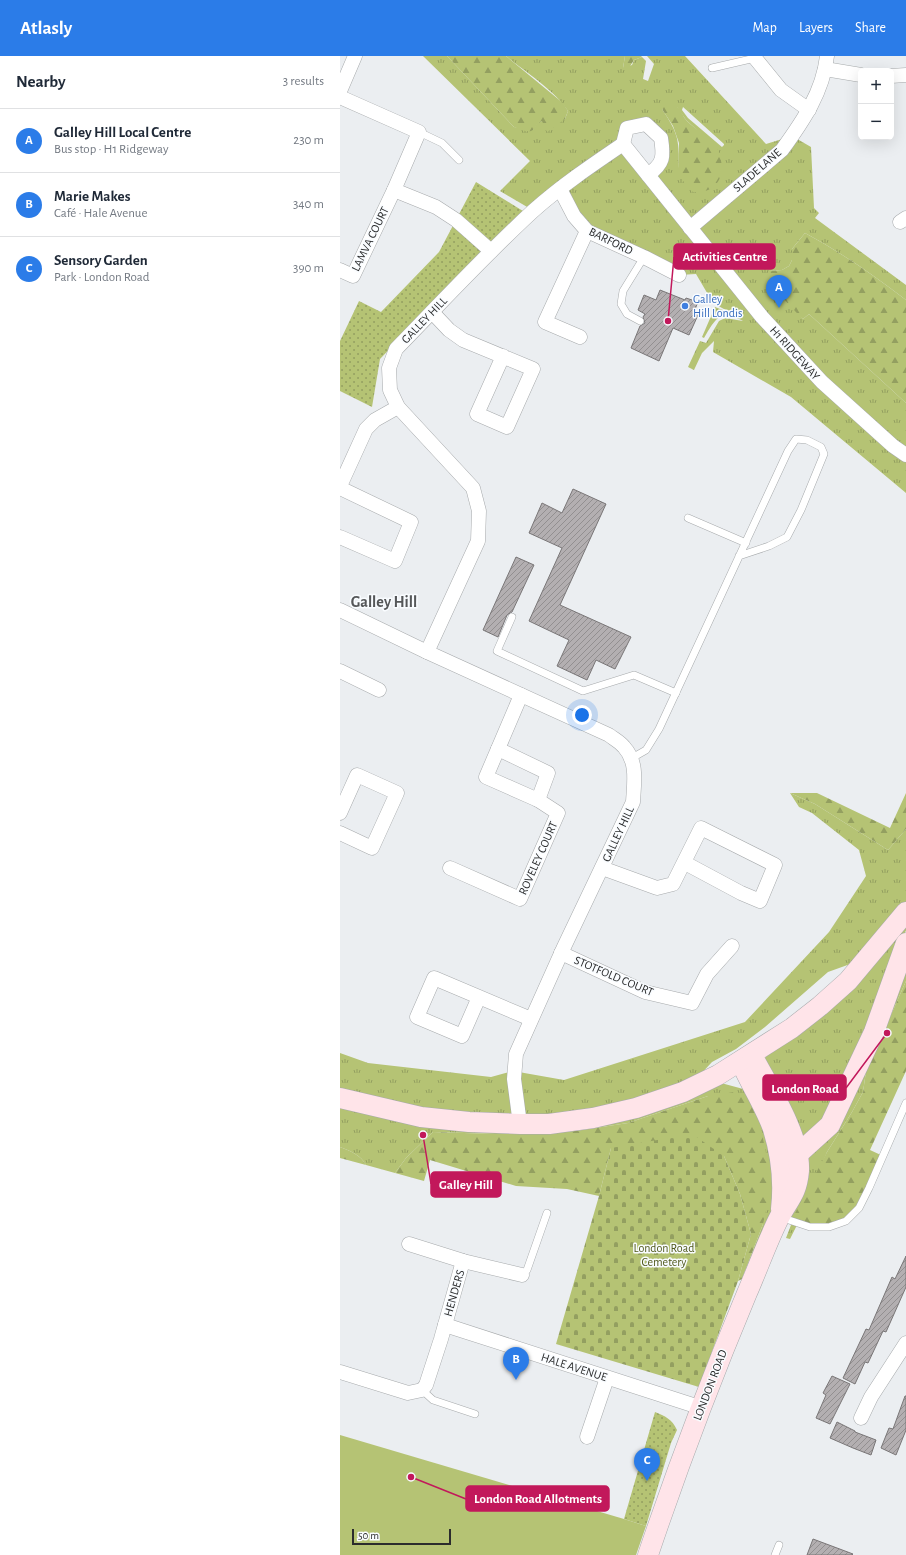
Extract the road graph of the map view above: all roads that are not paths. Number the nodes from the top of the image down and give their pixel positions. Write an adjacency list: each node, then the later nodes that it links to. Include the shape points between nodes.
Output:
1 (355, 56): 8 (street)
2 (755, 58): 4 (lane); 10 (street, via 781,90)
3 (826, 63): 5 (street); 10 (street, SLADE LANE, via 817,96)
4 (712, 68)
5 (858, 74)
6 (906, 75): 7 (street)
7 (894, 76)
8 (340, 91)
9 (340, 97): 11 (street)
10 (809, 110): 17 (street, SLADE LANE, via 782,150)
11 (419, 132): 13 (lane, via 442,143); 15 (street)
12 (623, 144): 14 (street, H1 RIDGEWAY); 14 (street, via 627,128 646,124 661,138 664,154 658,167); 16 (street, GALLEY HILL)
13 (459, 160)
14 (648, 175): 17 (street, H1 RIDGEWAY)
15 (394, 190): 19 (street, via 436,207 456,220); 21 (street, LAMVA COURT, via 353,276)
16 (560, 190): 18 (street, BARFORD, via 574,216); 19 (street, GALLEY HILL)
17 (690, 228): 28 (street, H1 RIDGEWAY, via 762,317 822,382)
18 (587, 231): 20 (street, BARFORD); 25 (street, via 545,322)
19 (491, 251): 23 (street, GALLEY HILL)
20 (644, 257): 22 (street, BARFORD); 24 (lane, via 623,291 621,304 628,314)
21 (340, 270)
22 (679, 275)
23 (432, 312): 26 (street, via 463,340); 27 (street, GALLEY HILL, via 396,349 389,368 390,390)
24 (640, 321)
25 (580, 337)
26 (503, 356): 26 (street, via 532,370 507,427 477,414)
27 (398, 407): 29 (street, via 375,420 366,429); 36 (street, GALLEY HILL, via 473,488 479,511 478,541)
28 (906, 455)
29 (340, 487): 31 (street, via 411,522 395,561)
30 (688, 518): 32 (lane)
31 (340, 537)
32 (746, 543): 33 (lane); 33 (lane, via 788,451 796,440 808,440 821,447 824,454 787,537)
33 (739, 556): 39 (lane)
34 (340, 610): 36 (street)
35 (512, 617): 39 (lane, via 496,651 583,691 634,675)
36 (427, 652): 40 (street)
37 (340, 672): 38 (street)
38 (379, 690)
39 (676, 693): 42 (lane, via 646,750)
40 (521, 695): 41 (street, ROVELEY COURT); 42 (street, via 609,735 624,746)
41 (498, 749): 43 (street, via 548,772); 43 (street, ROVELEY COURT, via 486,777)
42 (632, 758): 48 (street, GALLEY HILL, via 635,777 633,802)
43 (538, 800): 47 (street, ROVELEY COURT, via 558,813 520,899)
44 (340, 813): 45 (street, via 357,775 397,793 372,848)
45 (340, 833)
46 (685, 863): 46 (street, via 701,828 775,865 760,901); 48 (street, via 673,884 657,888)
47 (450, 868)
48 (602, 868): 52 (street, GALLEY HILL)
49 (900, 919): 55 (street, via 848,981 792,1028)
50 (732, 946): 52 (street, STOTFOLD COURT, via 707,974 692,1003 644,992)
51 (905, 946): 59 (street, via 874,1032 830,1124)
52 (561, 953): 54 (street, GALLEY HILL)
53 (479, 997): 53 (street, via 434,978 417,1017 462,1036); 54 (street)
54 (532, 1019): 58 (street, GALLEY HILL, via 516,1054 514,1079)
55 (746, 1058): 58 (street, via 683,1092 636,1108 593,1118 549,1124); 59 (street, LONDON ROAD, via 780,1108); 61 (street, LONDON ROAD, via 777,1144 783,1184)
56 (341, 1098): 58 (street, via 421,1117)
57 (906, 1103): 61 (lane, via 862,1201 846,1221 829,1228 810,1227)
58 (520, 1124)
59 (798, 1154): 61 (street, LONDON ROAD, via 799,1171 795,1193)
60 (547, 1213): 64 (lane, via 527,1270)
61 (780, 1217): 70 (street, LONDON ROAD)
62 (409, 1244): 63 (street, HENDERS)
63 (462, 1261): 64 (street, HENDERS); 65 (street, HENDERS)
64 (522, 1275)
65 (445, 1325): 68 (street, HALE AVENUE); 69 (street, via 426,1385)
66 (906, 1343): 72 (street, via 871,1397)
67 (340, 1372): 69 (street, via 408,1393)
68 (607, 1378): 70 (street, HALE AVENUE); 73 (street)
69 (422, 1390): 71 (lane, via 433,1400)
70 (702, 1408): 75 (street, LONDON ROAD)
71 (475, 1414)
72 (861, 1418)
73 (587, 1437)
74 (779, 1546): 76 (lane)
75 (648, 1555)
76 (775, 1555)

